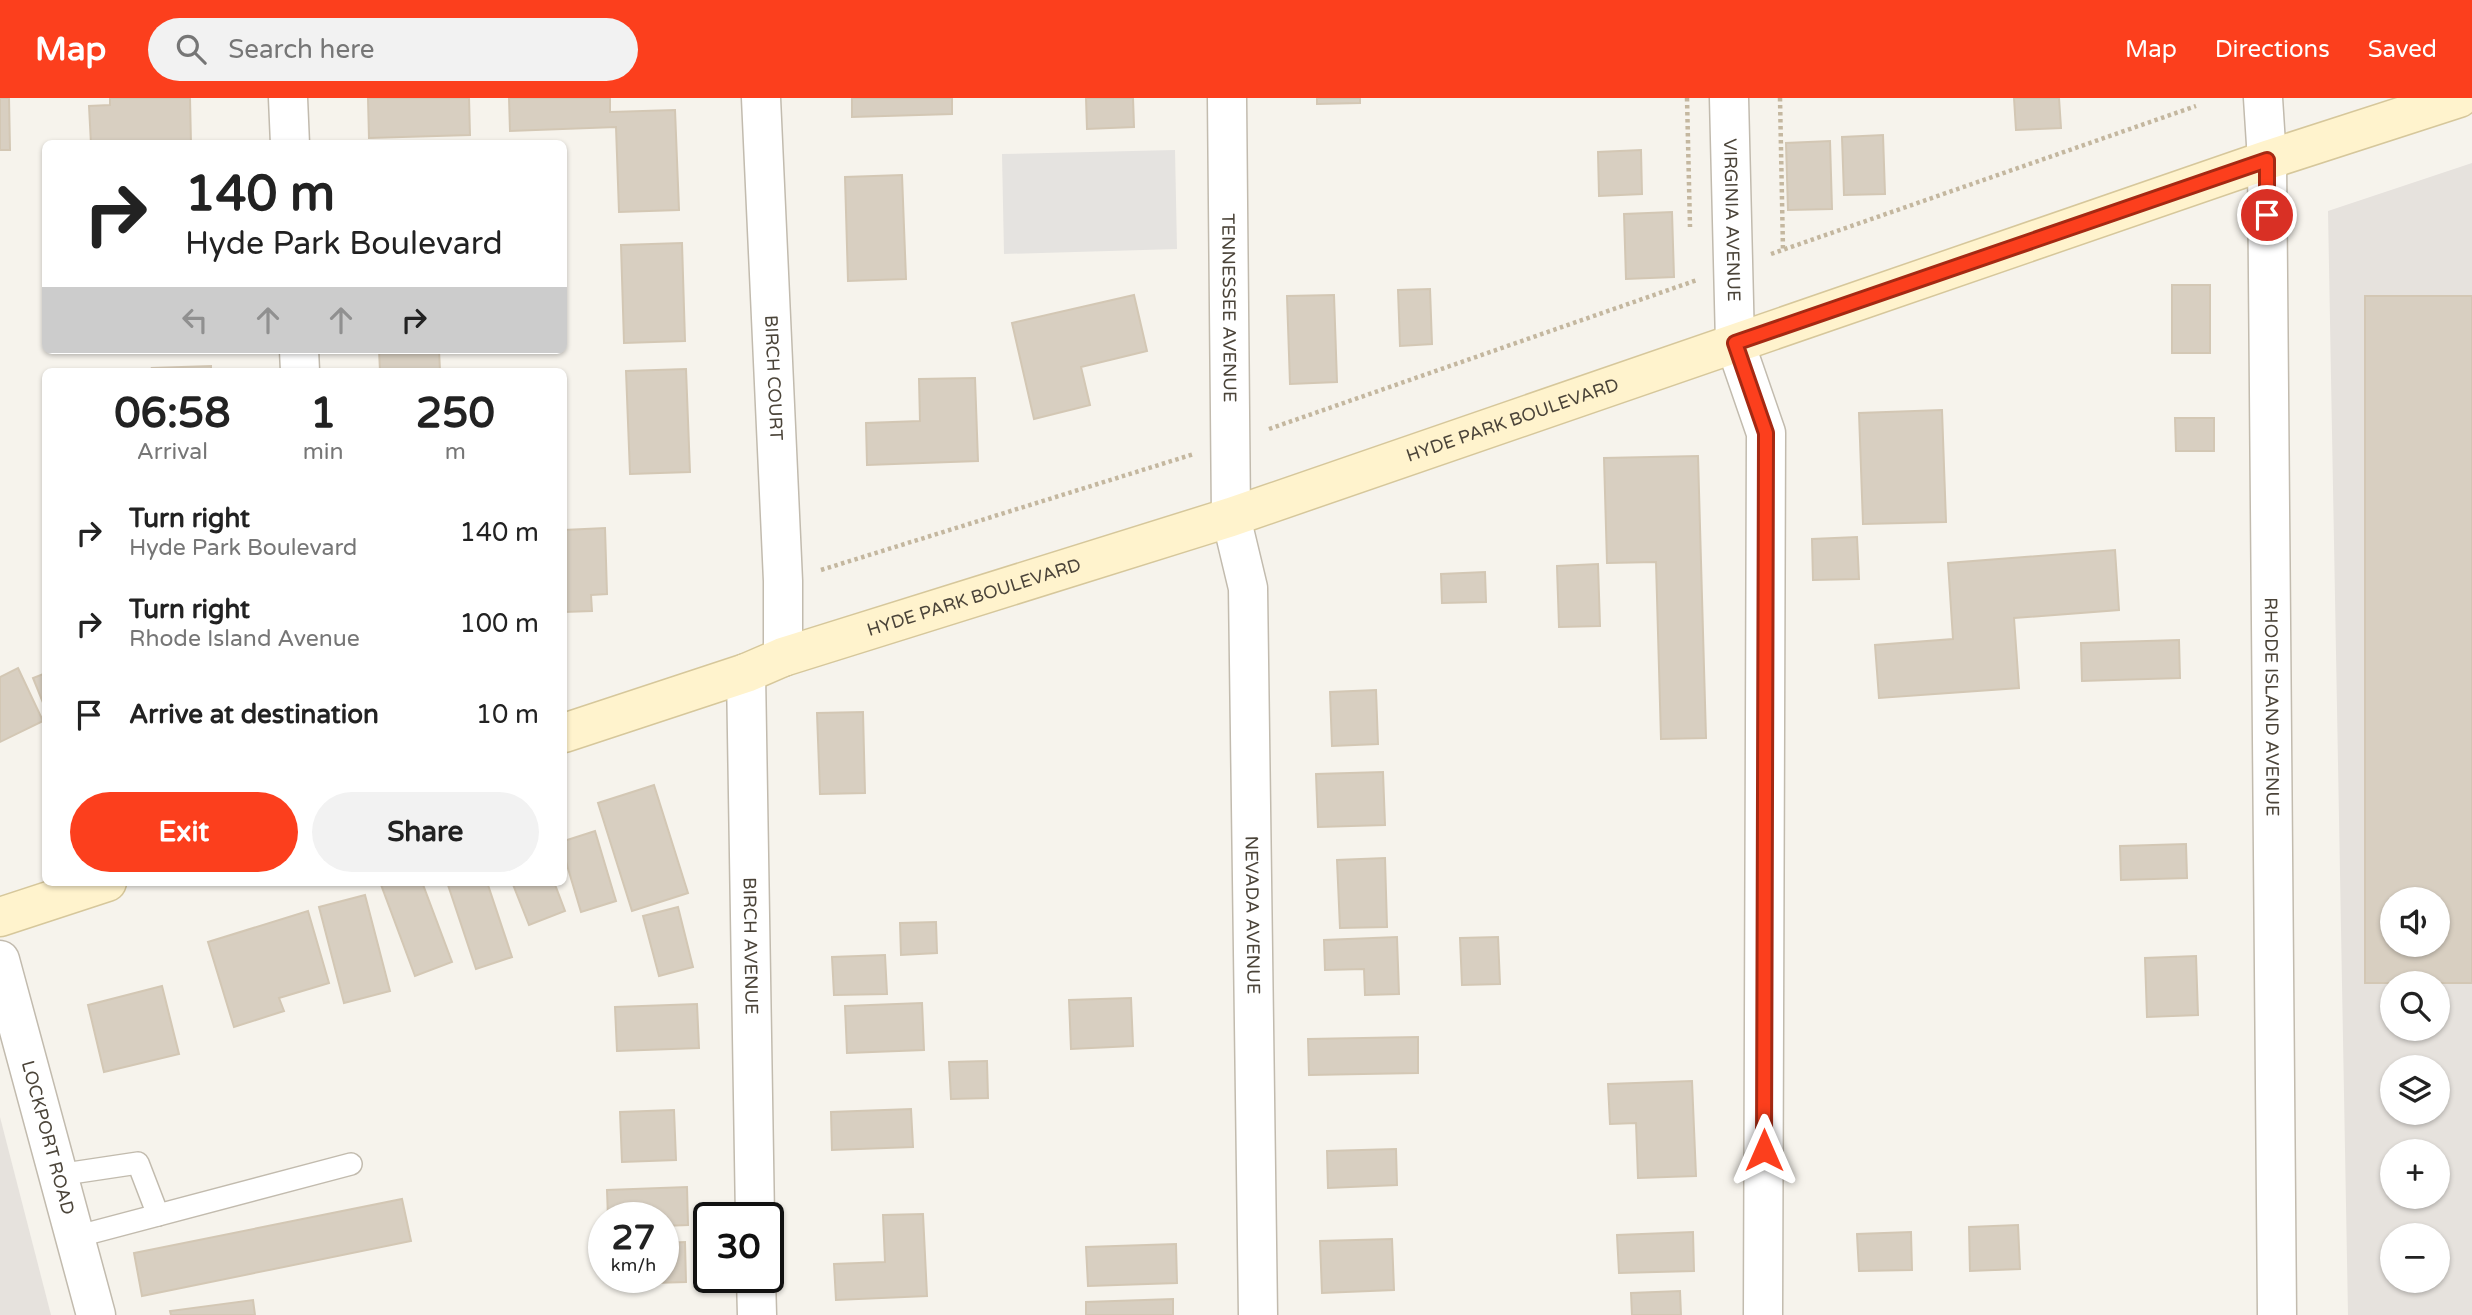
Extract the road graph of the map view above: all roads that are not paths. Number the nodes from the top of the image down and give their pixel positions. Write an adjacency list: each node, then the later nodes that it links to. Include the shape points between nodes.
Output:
1 (288, 98): 7 (street)
2 (761, 98): 11 (street, BIRCH COURT)
3 (1227, 98): 10 (street, TENNESSEE AVENUE)
4 (1729, 98): 9 (street, VIRGINIA AVENUE)
5 (2263, 98): 8 (street, RHODE ISLAND AVENUE)
6 (2459, 98): 8 (main road, HYDE PARK BOULEVARD)
7 (290, 140)
8 (2267, 160): 9 (main road, HYDE PARK BOULEVARD); 27 (street, RHODE ISLAND AVENUE)
9 (1735, 343): 10 (main road, HYDE PARK BOULEVARD); 26 (street, VIRGINIA AVENUE, via 1766,433)
10 (1231, 517): 11 (main road, HYDE PARK BOULEVARD); 25 (street, NEVADA AVENUE, via 1248,588)
11 (783, 657): 12 (main road, HYDE PARK BOULEVARD)
12 (746, 673): 13 (main road, HYDE PARK BOULEVARD); 19 (street, BIRCH AVENUE)
13 (567, 732)
14 (95, 886): 15 (main road)
15 (0, 917)
16 (0, 960): 18 (street, LOCKPORT ROAD)
17 (351, 1164): 20 (lane)
18 (58, 1175): 20 (lane, via 138,1163); 21 (street, LOCKPORT ROAD)
19 (755, 1202)
20 (158, 1215): 21 (lane)
21 (75, 1237): 23 (street, LOCKPORT ROAD)
22 (756, 1293): 24 (street)
23 (96, 1315)
24 (757, 1315)
25 (1258, 1315)
26 (1763, 1315)
27 (2277, 1315)

